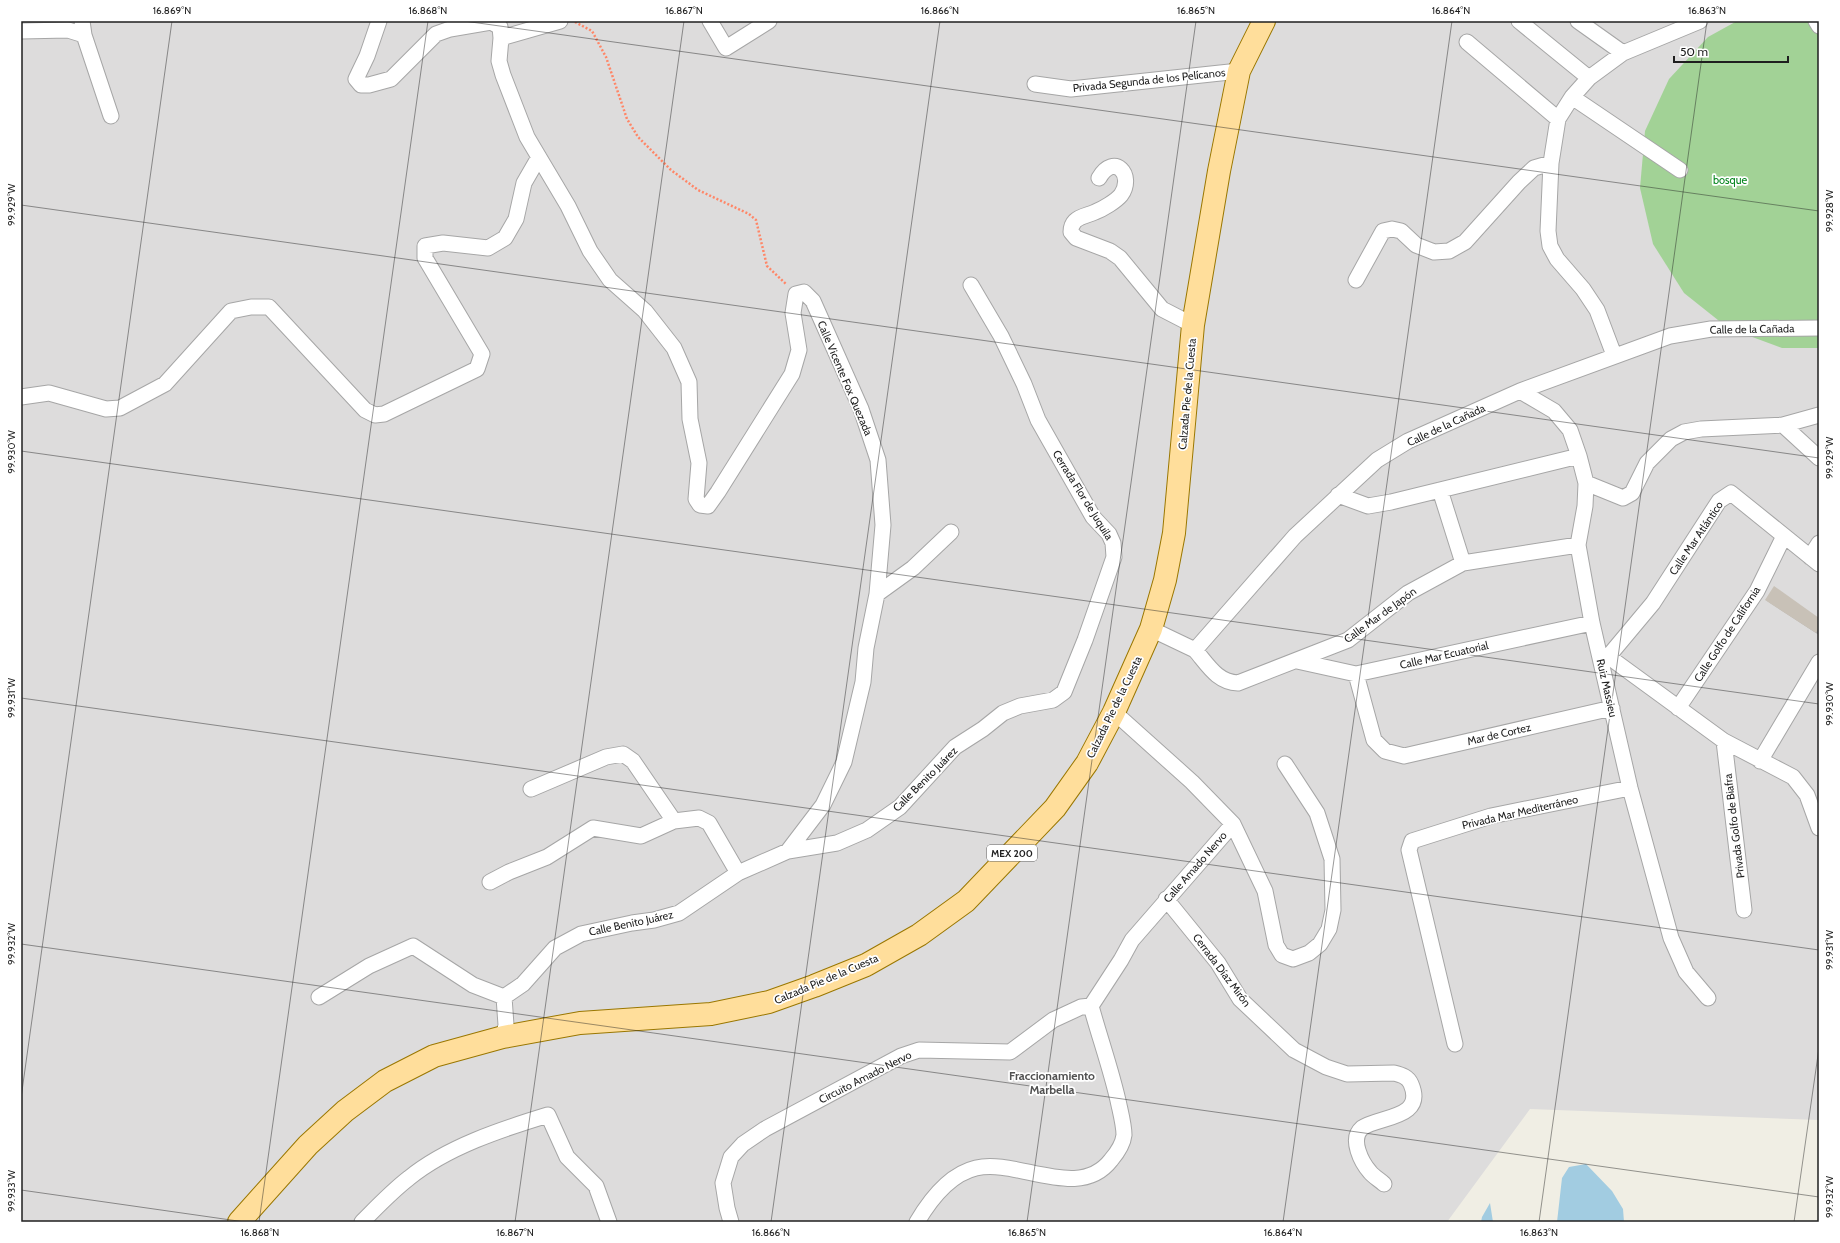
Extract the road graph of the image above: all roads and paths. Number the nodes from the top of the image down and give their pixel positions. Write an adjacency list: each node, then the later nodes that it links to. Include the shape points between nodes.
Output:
1 (379, 21): 15 (street, via 356,79 361,85 391,79 436,34 450,29 491,22 500,27)
2 (560, 21): 15 (street)
3 (572, 21): 29 (path, via 592,31 606,57 627,119 638,138 671,170 698,190 749,214 756,220 768,266)
4 (710, 21): 5 (street, via 726,48)
5 (769, 21)
6 (1264, 21): 17 (main road, Calzada Pie de la Cuesta / MEX 200)
7 (1519, 21): 18 (street)
8 (1700, 21): 16 (street)
9 (1816, 21): 11 (street)
10 (1584, 23): 16 (street)
11 (1819, 26)
12 (83, 28): 13 (street); 21 (street)
13 (21, 30)
14 (1467, 42): 22 (street)
15 (500, 43): 23 (street, via 499,61 503,75 524,130)
16 (1623, 53): 18 (street)
17 (1239, 71): 19 (street, Privada Segunda de los Pelícanos, via 1071,89); 30 (main road, Calzada Pie de la Cuesta / MEX 200)
18 (1589, 78): 20 (street)
19 (1035, 84)
20 (1572, 97): 22 (street); 25 (street)
21 (111, 116)
22 (1558, 119): 24 (street)
23 (538, 157): 29 (street, via 568,206 590,251 610,280 645,311 674,348 689,382 690,419 699,463 696,499 700,506 708,506 718,492 792,374 799,350 793,314); 34 (street, via 524,183 516,219 505,238 488,248 443,243 425,246 425,258 482,354 477,369 384,414 375,415 365,410 269,307 231,311 165,384 120,408 106,409 49,393)
24 (1551, 163): 27 (street, via 1534,168 1465,242 1449,251 1434,252 1416,245 1401,232 1392,229 1383,231); 32 (street, via 1548,231 1550,246 1557,259 1597,310)
25 (1680, 170)
26 (1100, 178): 30 (street, via 1104,170 1110,166 1116,166 1124,171 1126,176 1120,195 1095,213 1075,221 1071,226 1071,232 1076,238 1110,251 1120,258 1162,309)
27 (1356, 280)
28 (971, 285): 56 (street, Cerrada Flor de Juquila, via 1024,384 1038,420 1093,517 1109,534 1113,543 1114,557 1086,640)
29 (796, 294): 48 (street, Calle Vicente Fox Quezada, via 804,292 813,301 861,409 878,460 883,525)
30 (1193, 325): 50 (main road, Calzada Pie de la Cuesta / MEX 200, via 1174,533 1165,580)
31 (1819, 328): 32 (street, Calle de la Cañada, via 1711,329 1670,336)
32 (1614, 355): 33 (street, Calle de la Cañada)
33 (1520, 391): 37 (street, Ruiz Massieu, via 1554,411 1570,430); 41 (street, Calle de la Cañada, via 1408,441 1377,460)
34 (21, 397)
35 (1819, 415): 36 (street)
36 (1783, 425): 38 (street); 39 (street, via 1684,432 1671,439 1647,463 1632,493 1623,498)
37 (1579, 456): 39 (street, Ruiz Massieu); 40 (street)
38 (1819, 458)
39 (1586, 483): 45 (street, Ruiz Massieu)
40 (1440, 490): 41 (street, via 1368,506); 47 (street)
41 (1338, 495): 51 (street, Calle de la Cañada, via 1295,536)
42 (952, 532): 48 (street, via 913,568)
43 (1784, 536): 46 (street, Calle Mar Atlántico); 53 (street, Calle Mar Atlántico, via 1731,493 1719,501 1653,603); 58 (street, Calle Golfo de California, via 1757,591)
44 (1819, 543): 46 (street)
45 (1578, 544): 47 (street, Calle Mar de Japón); 49 (street, Ruiz Massieu)
46 (1815, 560)
47 (1463, 563): 52 (street, Calle Mar de Japón, via 1408,593 1348,640)
48 (877, 594): 68 (street, Calle Vicente Fox Quezada, via 866,648 863,682 844,762 822,805)
49 (1592, 623): 53 (street, Ruiz Massieu); 55 (street, Calle Mar Ecuatorial)
50 (1151, 629): 51 (street); 59 (main road, Calzada Pie de la Cuesta / MEX 200)
51 (1195, 650): 52 (street, Calle Mar de Japón, via 1220,678 1238,683)
52 (1297, 660): 55 (street, Calle Mar Ecuatorial)
53 (1605, 660): 57 (street, Ruiz Massieu); 58 (street)
54 (1819, 662): 61 (street)
55 (1356, 674): 57 (street, Mar de Cortez, via 1374,740 1385,751 1404,756)
56 (1064, 692): 68 (street, Calle Benito Juárez, via 1054,700 1020,706 1003,713 955,748 900,807 867,830 837,843)
57 (1612, 708): 63 (street, Ruiz Massieu)
58 (1678, 708): 60 (street)
59 (1114, 712): 66 (street, Calle Amado Nervo, via 1192,782); 77 (main road, Calzada Pie de la Cuesta / MEX 200, via 1087,763 1055,808 966,901 919,935 866,965 769,1002 711,1014 580,1023)
60 (1724, 742): 61 (street); 72 (street, Privada Golfo de Biafra)
61 (1760, 761): 67 (street, via 1793,777 1807,795)
62 (1285, 764): 66 (street, via 1317,813 1332,858 1333,910 1329,929 1320,944 1309,953 1293,959 1282,955 1276,945 1265,891)
63 (1630, 788): 75 (street, Ruiz Massieu, via 1671,938 1686,972); 78 (street, Privada Mar Mediterráneo, via 1491,816 1412,841 1409,850)
64 (531, 789): 65 (street, via 606,757 623,754 632,760)
65 (674, 822): 69 (street, via 699,818 709,824); 70 (street, via 641,836 593,828 547,857)
66 (1233, 824): 71 (street, Calle Amado Nervo)
67 (1819, 828)
68 (788, 851): 69 (street, Calle Benito Juárez)
69 (738, 873): 74 (street, Calle Benito Juárez, via 679,913 581,934 555,948 523,984)
70 (490, 882)
71 (1166, 899): 76 (street, Calle Amado Nervo, via 1132,940); 79 (street, Cerrada Díaz Mirón, via 1218,963 1240,999 1294,1050 1326,1067 1347,1074 1394,1073 1409,1080 1414,1094 1411,1105 1405,1112 1362,1128 1357,1136 1357,1150 1370,1172)
72 (1744, 910)
73 (319, 997): 74 (street, via 368,966 413,946 473,985)
74 (504, 998): 77 (street, via 506,1025)
75 (1708, 998)
76 (1091, 1006): 83 (street, Circuito Amado Nervo, via 1081,1007 1053,1020 1010,1052 919,1050 901,1056 765,1129 743,1144 731,1157 723,1182); 84 (street, via 1116,1090 1124,1136 1105,1168 1082,1178 1040,1176 995,1166 976,1168 958,1175 928,1204)
77 (503, 1037): 80 (main road, Calzada Pie de la Cuesta / MEX 200, via 434,1056 385,1081 345,1111 308,1145)
78 (1455, 1044)
79 (1384, 1184)
80 (239, 1222)
81 (362, 1222): 82 (street, via 410,1177 437,1159 501,1129 548,1115 567,1157 596,1186)
82 (609, 1222)
83 (731, 1222)
84 (917, 1222)

